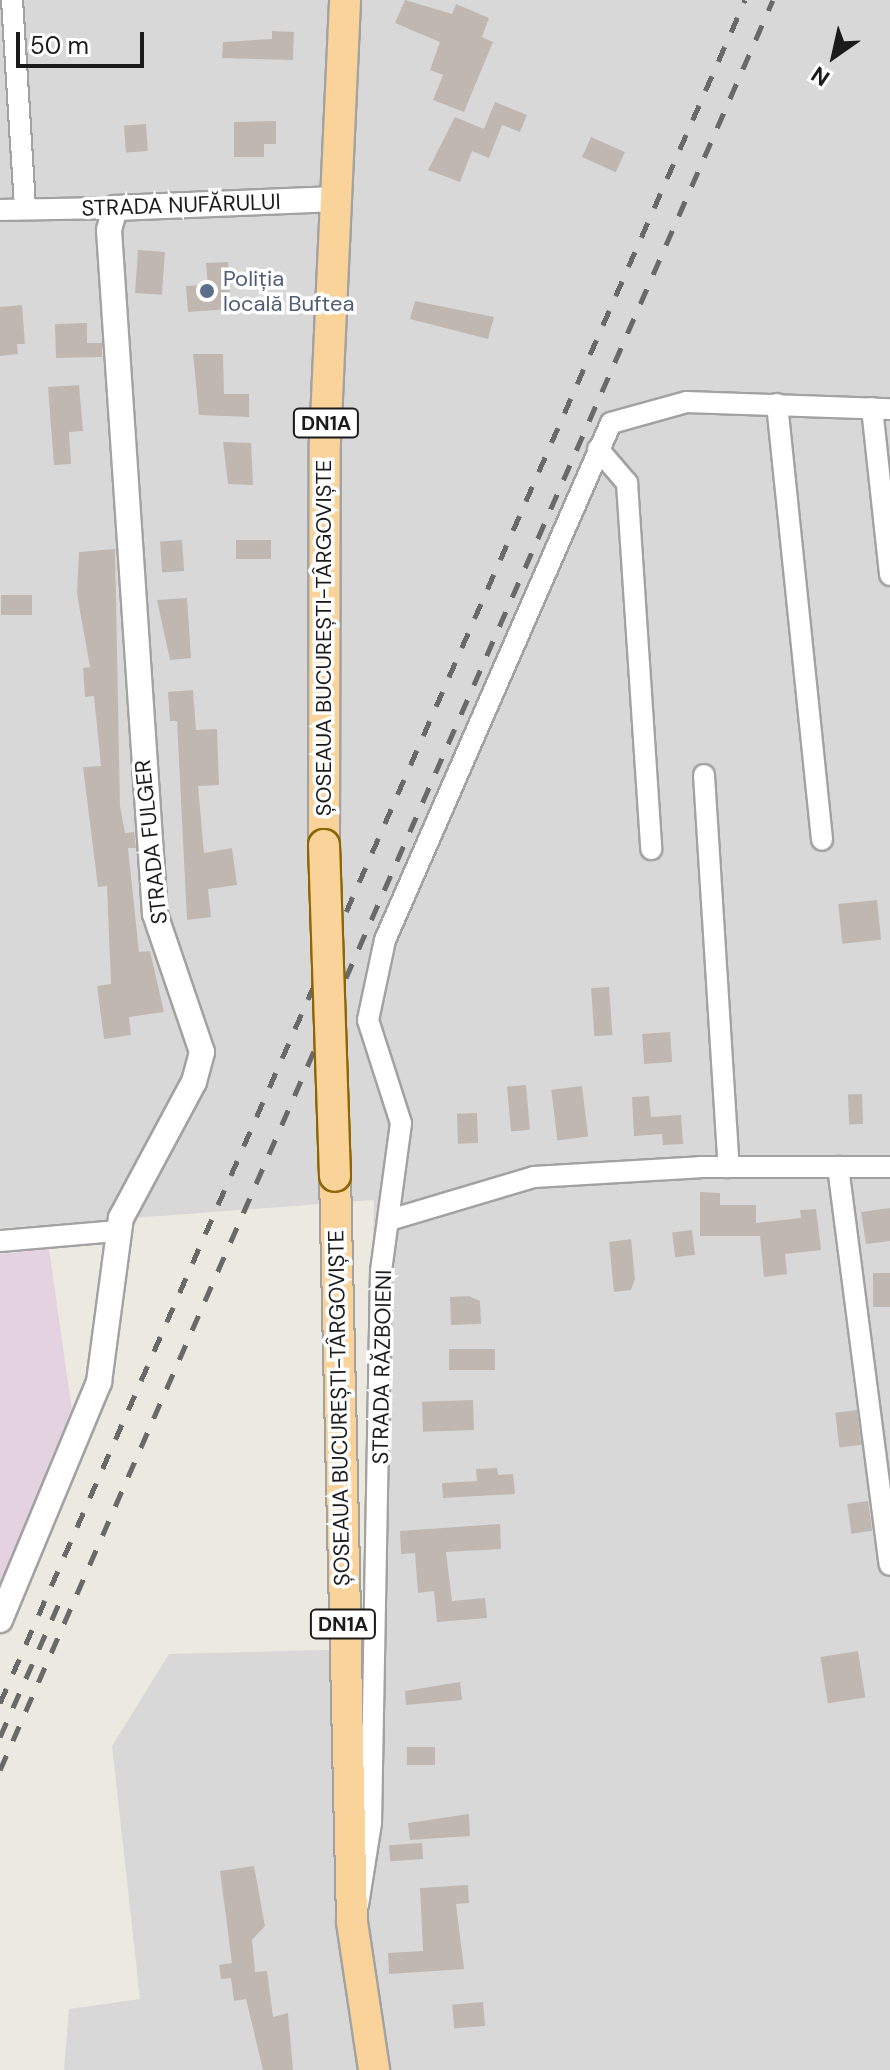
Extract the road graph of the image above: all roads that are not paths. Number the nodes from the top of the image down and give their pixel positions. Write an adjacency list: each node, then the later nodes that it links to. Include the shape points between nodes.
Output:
1 (12, 0): 5 (street)
2 (345, 0): 3 (main road, ȘOSEAUA BUCUREȘTI-TÂRGOVIȘTE / DN1A)
3 (337, 199): 4 (street, STRADA NUFĂRULUI); 22 (main road, ȘOSEAUA BUCUREȘTI-TÂRGOVIȘTE / DN1A, bridge, via 325,472 324,845)
4 (115, 208): 5 (street, STRADA NUFĂRULUI); 18 (street, STRADA FULGER, via 108,289 150,872 167,962 195,1018 202,1052 194,1082)
5 (25, 209): 6 (street, STRADA NUFĂRULUI)
6 (0, 210)
7 (777, 404): 8 (street, STRADA RĂZBOIENI); 9 (street, STRADA RĂZBOIENI, via 660,406 611,423); 12 (street)
8 (881, 408): 10 (street)
9 (598, 449): 13 (street, via 627,483); 17 (street, STRADA RĂZBOIENI, via 374,972 370,1037 401,1123)
10 (890, 575)
11 (704, 775): 14 (street)
12 (822, 840)
13 (651, 849)
14 (729, 1167): 15 (street); 17 (street, via 534,1177)
15 (838, 1167): 16 (street); 20 (street)
16 (890, 1167)
17 (393, 1219): 22 (street, STRADA RĂZBOIENI, via 381,1271 371,1823 366,1885)
18 (117, 1231): 19 (street); 21 (street, STRADA FULGER, via 99,1382)
19 (0, 1241)
20 (890, 1565)
21 (0, 1620)
22 (352, 1922): 23 (main road, ȘOSEAUA BUCUREȘTI-TÂRGOVIȘTE / DN1A)
23 (374, 2070)

